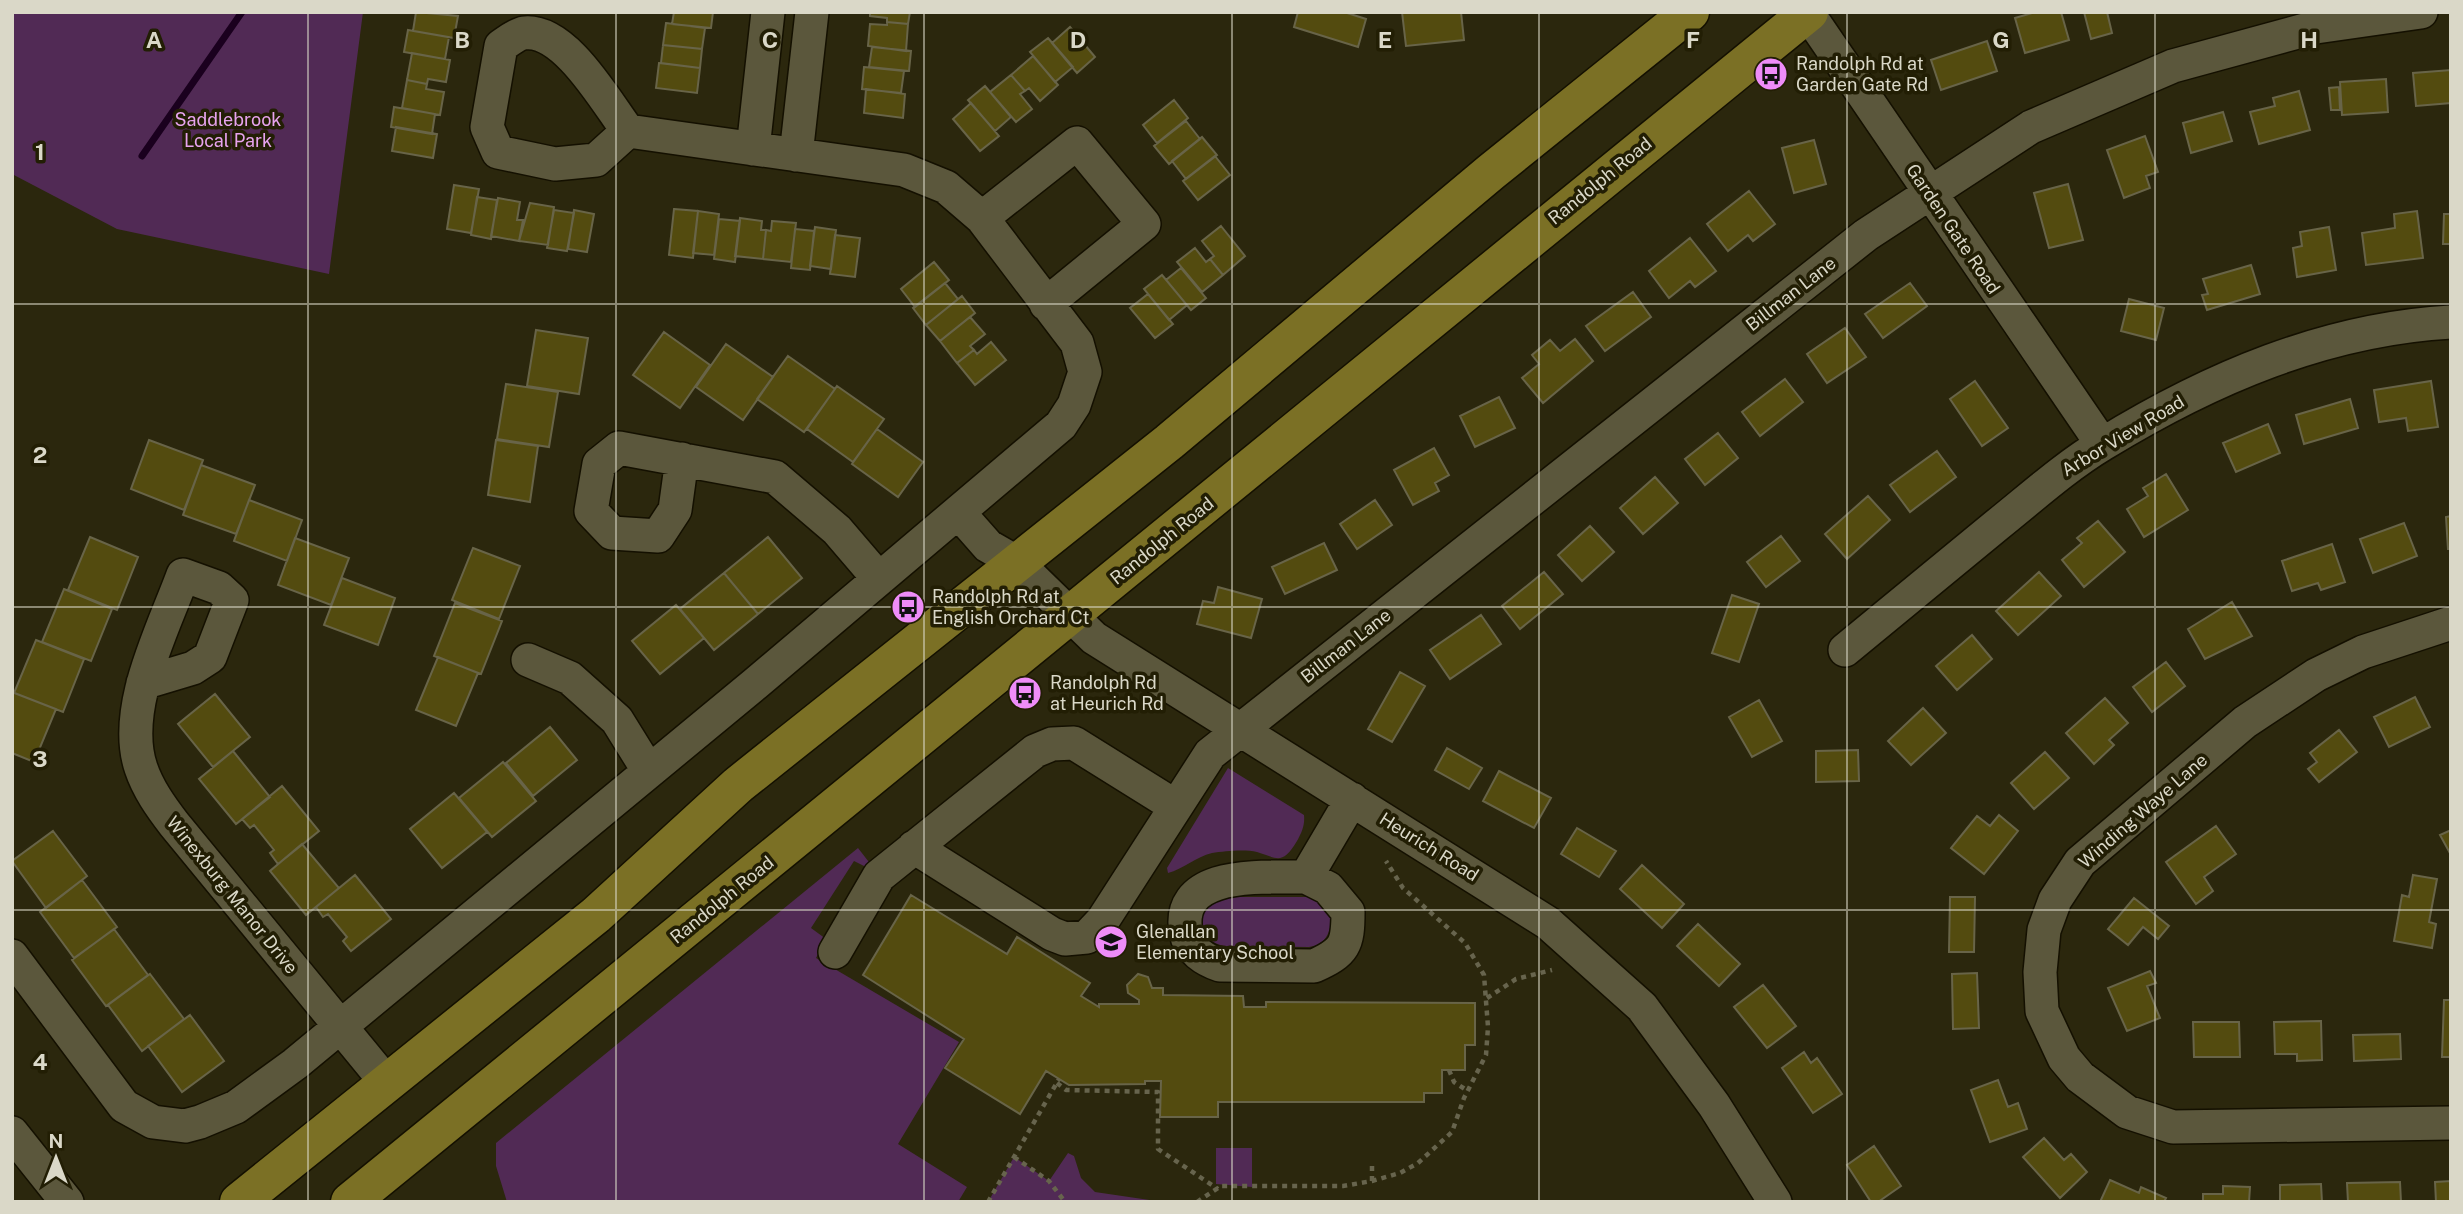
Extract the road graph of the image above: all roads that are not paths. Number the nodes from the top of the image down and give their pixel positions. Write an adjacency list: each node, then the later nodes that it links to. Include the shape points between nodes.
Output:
1 (768, 12): 7 (street)
2 (812, 12): 8 (street)
3 (1690, 12): 16 (main road, via 1169,442)
4 (2421, 12): 9 (street, Billman Lane, via 2316,27 2173,66 2031,127)
5 (1808, 13): 9 (street, Garden Gate Road); 18 (main road, Randolph Road)
6 (628, 131): 6 (street, via 596,160 555,164 498,152 486,127 500,46 522,33 548,36 563,46); 7 (street)
7 (753, 149): 8 (street)
8 (796, 155): 10 (street, via 904,170 946,187)
9 (1928, 193): 13 (street, Garden Gate Road); 23 (street, Billman Lane, via 1866,234)
10 (982, 218): 11 (street); 11 (street, via 1077,144 1144,224)
11 (1046, 303): 15 (street, via 1077,343 1085,372 1074,405 1061,425)
12 (2451, 322): 13 (street, Arbor View Road, via 2410,324 2327,342 2232,375)
13 (2102, 444): 20 (street, Arbor View Road, via 2055,477)
14 (682, 459): 17 (street, via 775,477 837,530)
15 (967, 506): 16 (street, via 1006,531); 17 (street)
16 (1016, 562): 18 (street, Heurich Road); 32 (main road, via 738,785 596,915)
17 (879, 579): 24 (street)
18 (1071, 616): 23 (street, Heurich Road, via 1094,638 1155,679); 37 (main road, Randolph Road)
19 (2451, 623): 33 (street, Winding Waye Lane, via 2363,652 2316,675 2245,722 2080,862 2055,900 2044,929 2040,972 2042,1011 2064,1058 2080,1077 2127,1112 2173,1127)
20 (1845, 649)
21 (528, 660): 24 (street, via 570,678 617,720)
22 (143, 683): 31 (street, Winexburg Manor Drive, via 136,722 140,766 154,796)
23 (1240, 728): 25 (street, Heurich Road); 26 (street, Billman Lane, via 1210,754)
24 (648, 770): 31 (street)
25 (1352, 799): 28 (street); 38 (street, Heurich Road, via 1548,923 1642,1007 1714,1105)
26 (1175, 806): 27 (street, via 1074,743 1052,744 1035,751); 27 (street, Billman Lane, via 1102,920 1087,937 1078,939 1052,934)
27 (914, 847): 29 (street, via 879,876)
28 (1306, 877): 28 (street, via 1234,879 1204,888 1186,913 1185,934 1193,948 1220,965 1314,966 1327,960 1348,939 1348,912 1328,888)
29 (835, 952)
30 (12, 956): 31 (street, via 124,1107 153,1122 185,1126 236,1107)
31 (340, 1027): 32 (street, Winexburg Manor Drive)
32 (386, 1082): 36 (main road)
33 (2451, 1122)
34 (12, 1133): 35 (street)
35 (67, 1202)
36 (239, 1202)
37 (350, 1202)
38 (1775, 1202)

